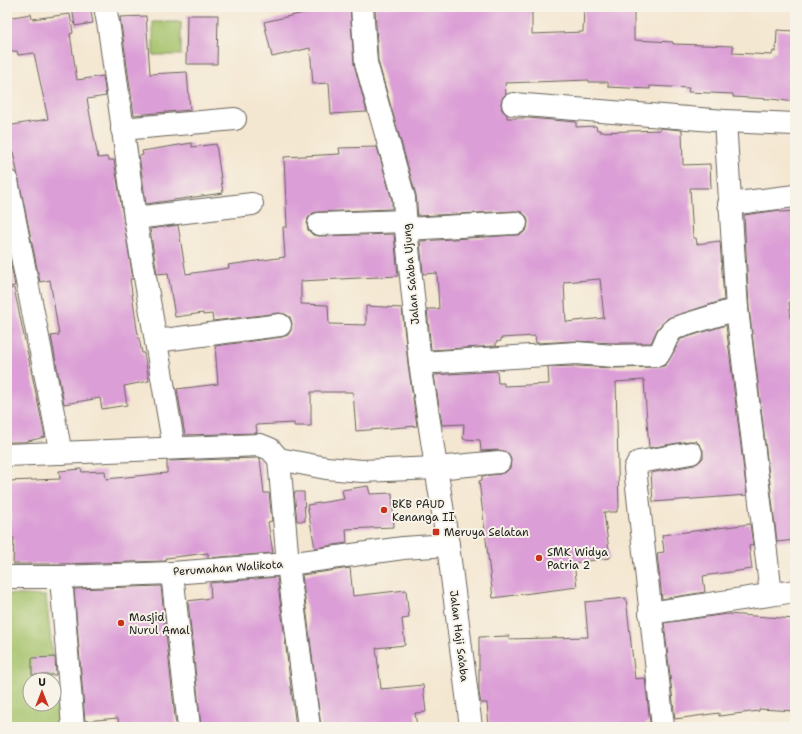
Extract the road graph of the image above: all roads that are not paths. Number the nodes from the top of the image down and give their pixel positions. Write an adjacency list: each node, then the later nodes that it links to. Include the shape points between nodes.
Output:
1 (105, 7): 7 (street)
2 (362, 7): 15 (street, Jalan Sa'aba Ujung, via 366,63 404,198)
3 (513, 104): 5 (street)
4 (235, 119): 7 (street)
5 (725, 121): 6 (street); 11 (street)
6 (795, 124)
7 (122, 129): 12 (street)
8 (7, 181): 21 (street)
9 (795, 196): 11 (street)
10 (252, 204): 12 (street)
11 (729, 204): 16 (street)
12 (135, 218): 18 (street)
13 (516, 223): 15 (street)
14 (319, 224): 15 (street)
15 (406, 225): 19 (street, Jalan Sa'aba Ujung)
16 (737, 309): 19 (street, via 674,328 667,334 658,355 614,356 576,353); 33 (street)
17 (280, 325): 18 (street)
18 (156, 341): 20 (street)
19 (420, 362): 26 (street, Jalan Sa'aba Ujung)
20 (174, 448): 21 (street); 24 (street, via 260,445)
21 (61, 453): 23 (street)
22 (692, 453): 34 (street, via 639,462 635,468)
23 (7, 455)
24 (279, 459): 26 (street, via 326,468); 28 (street)
25 (499, 462): 26 (street)
26 (436, 468): 27 (street, Jalan Sa'aba Ujung)
27 (448, 545): 28 (street, Perumahan Walikota, via 403,548); 38 (street, Jalan Haji Sa'aba)
28 (288, 564): 29 (street, Perumahan Walikota); 37 (street)
29 (172, 572): 31 (street, Perumahan Walikota); 36 (street)
30 (7, 577): 31 (street, Perumahan Walikota)
31 (61, 577): 35 (street)
32 (795, 591): 33 (street)
33 (771, 594): 34 (street)
34 (650, 613): 39 (street)
35 (73, 727)
36 (190, 727)
37 (309, 727)
38 (471, 727)
39 (663, 727)

